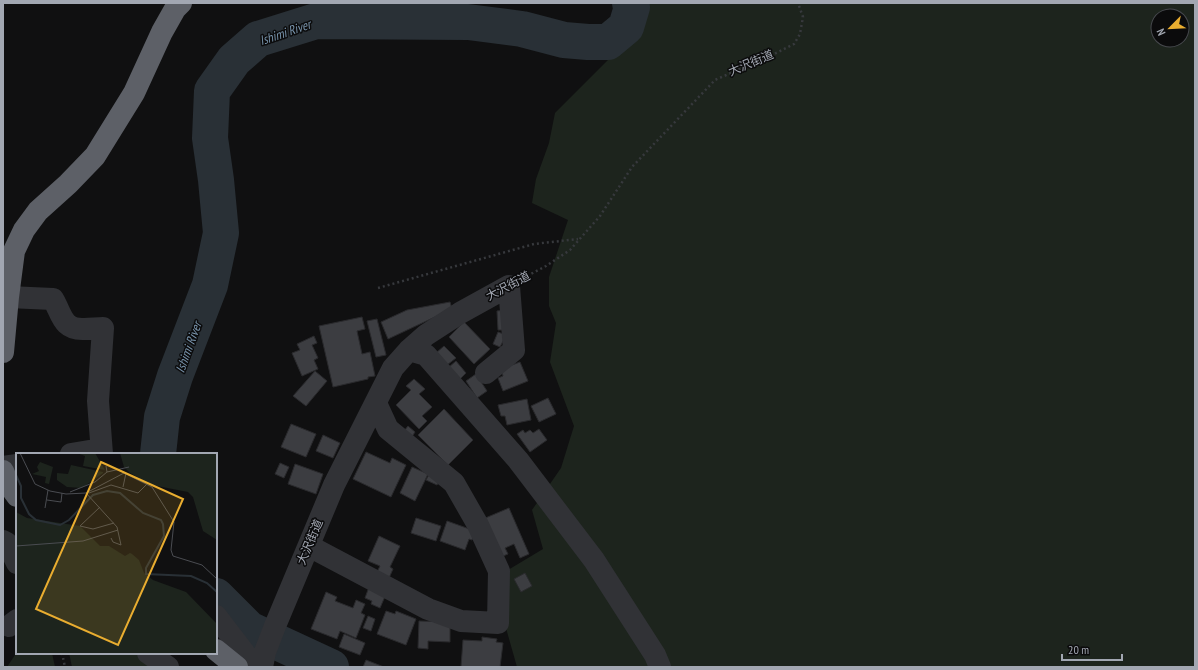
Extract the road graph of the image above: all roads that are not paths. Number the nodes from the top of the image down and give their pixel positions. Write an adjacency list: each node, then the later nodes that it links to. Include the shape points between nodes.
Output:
1 (181, 3): 2 (highway, via 162,32 134,93 95,156 38,211 24,230 14,250)
2 (8, 297): 4 (highway); 7 (street, via 53,299 68,326 76,330 103,328 98,401)
3 (409, 350): 5 (street, 大沢街道, via 426,335 460,313 509,286 514,350); 6 (street, 大沢街道, via 393,368); 22 (street, via 426,355 518,460 594,560 655,655)
4 (3, 352)
5 (486, 373)
6 (376, 403): 14 (street, 大沢街道, via 334,485); 14 (street, via 388,429 454,483 478,525 499,571 498,623 461,621 428,609)
7 (101, 451): 8 (street)
8 (81, 453)
9 (16, 465): 10 (street)
10 (3, 467)
11 (3, 471): 12 (highway)
12 (16, 494)
13 (3, 541): 15 (street, via 7,543)
14 (309, 546): 19 (street, 大沢街道)
15 (16, 561)
16 (217, 617): 19 (street, via 245,653)
17 (217, 651): 21 (highway)
18 (149, 654): 20 (street)
19 (260, 662)
20 (168, 667)
21 (237, 667)
22 (660, 667)

